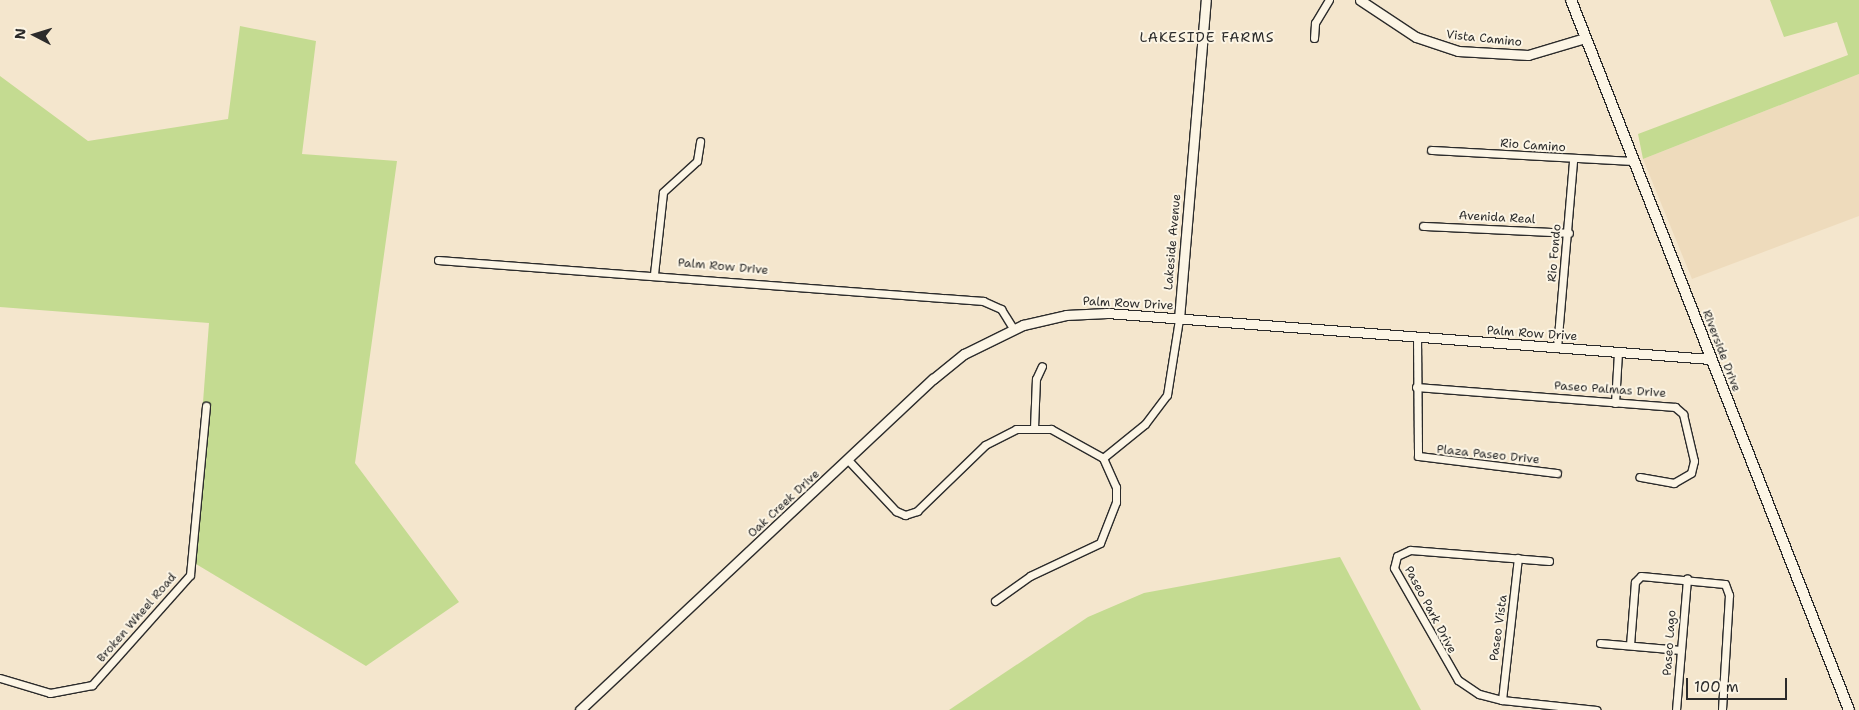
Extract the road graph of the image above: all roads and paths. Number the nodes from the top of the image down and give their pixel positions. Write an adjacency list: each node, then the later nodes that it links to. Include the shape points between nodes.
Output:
1 (1206, 0): 15 (street, Lakeside Avenue)
2 (1329, 0): 5 (street, via 1315,23)
3 (1360, 0): 6 (street, Vista Camino, via 1416,37 1458,51 1528,55)
4 (1571, 0): 6 (main road, Riverside Drive)
5 (1314, 38)
6 (1585, 38): 10 (main road, Riverside Drive)
7 (700, 141): 14 (street, via 697,161 664,192)
8 (1431, 150): 9 (street, Rio Camino)
9 (1573, 160): 10 (street, Rio Camino); 12 (street, Rio Fondo)
10 (1634, 161): 20 (main road, Riverside Drive)
11 (1424, 226): 12 (street, Avenida Real)
12 (1569, 233): 18 (street, Rio Fondo)
13 (438, 260): 14 (street, Palm Row Drive)
14 (654, 274): 16 (street, Palm Row Drive, via 983,301 1001,309)
15 (1179, 319): 16 (street, Palm Row Drive, via 1081,314); 17 (street, Palm Row Drive); 26 (street, Lakeside Avenue, via 1167,395 1145,424)
16 (1013, 328): 27 (street, Oak Creek Drive, via 964,354)
17 (1417, 337): 18 (street, Palm Row Drive); 22 (street, Plaza Paseo Drive)
18 (1557, 348): 19 (street, Palm Row Drive)
19 (1618, 353): 20 (street, Palm Row Drive); 23 (street)
20 (1710, 358): 44 (main road, Riverside Drive)
21 (1042, 366): 25 (street, via 1036,379)
22 (1416, 387): 23 (street, Paseo Palmas Drive); 28 (street, Plaza Paseo Drive, via 1415,450 1420,458)
23 (1615, 403): 29 (street, Paseo Palmas Drive, via 1672,405 1683,414 1694,458 1692,473 1674,483)
24 (206, 406): 37 (street, Broken Wheel Road, via 190,575 92,685 50,693)
25 (1034, 428): 26 (street, via 1067,435); 27 (street, via 1016,429 985,445 909,515 896,511)
26 (1104, 458): 33 (street, via 1116,487 1116,502 1100,543 1030,576)
27 (849, 460): 40 (street, Oak Creek Drive)
28 (1556, 473)
29 (1640, 478)
30 (1518, 558): 31 (street, Paseo Park Drive); 38 (street, Paseo Vista); 38 (street, Paseo Park Drive, via 1410,550 1398,556 1394,568 1446,666 1478,694)
31 (1549, 561)
32 (1687, 578): 35 (street, via 1646,575 1635,582); 36 (street, Paseo Lago); 43 (street, via 1721,582 1730,596)
33 (995, 601)
34 (1600, 643): 35 (street)
35 (1630, 645): 36 (street)
36 (1681, 650): 42 (street, Paseo Lago)
37 (0, 678)
38 (1502, 700): 39 (street, Paseo Park Drive)
39 (1555, 708): 41 (street, Paseo Park Drive)
40 (580, 710)
41 (1596, 710)
42 (1676, 710)
43 (1722, 710)
44 (1849, 710)

